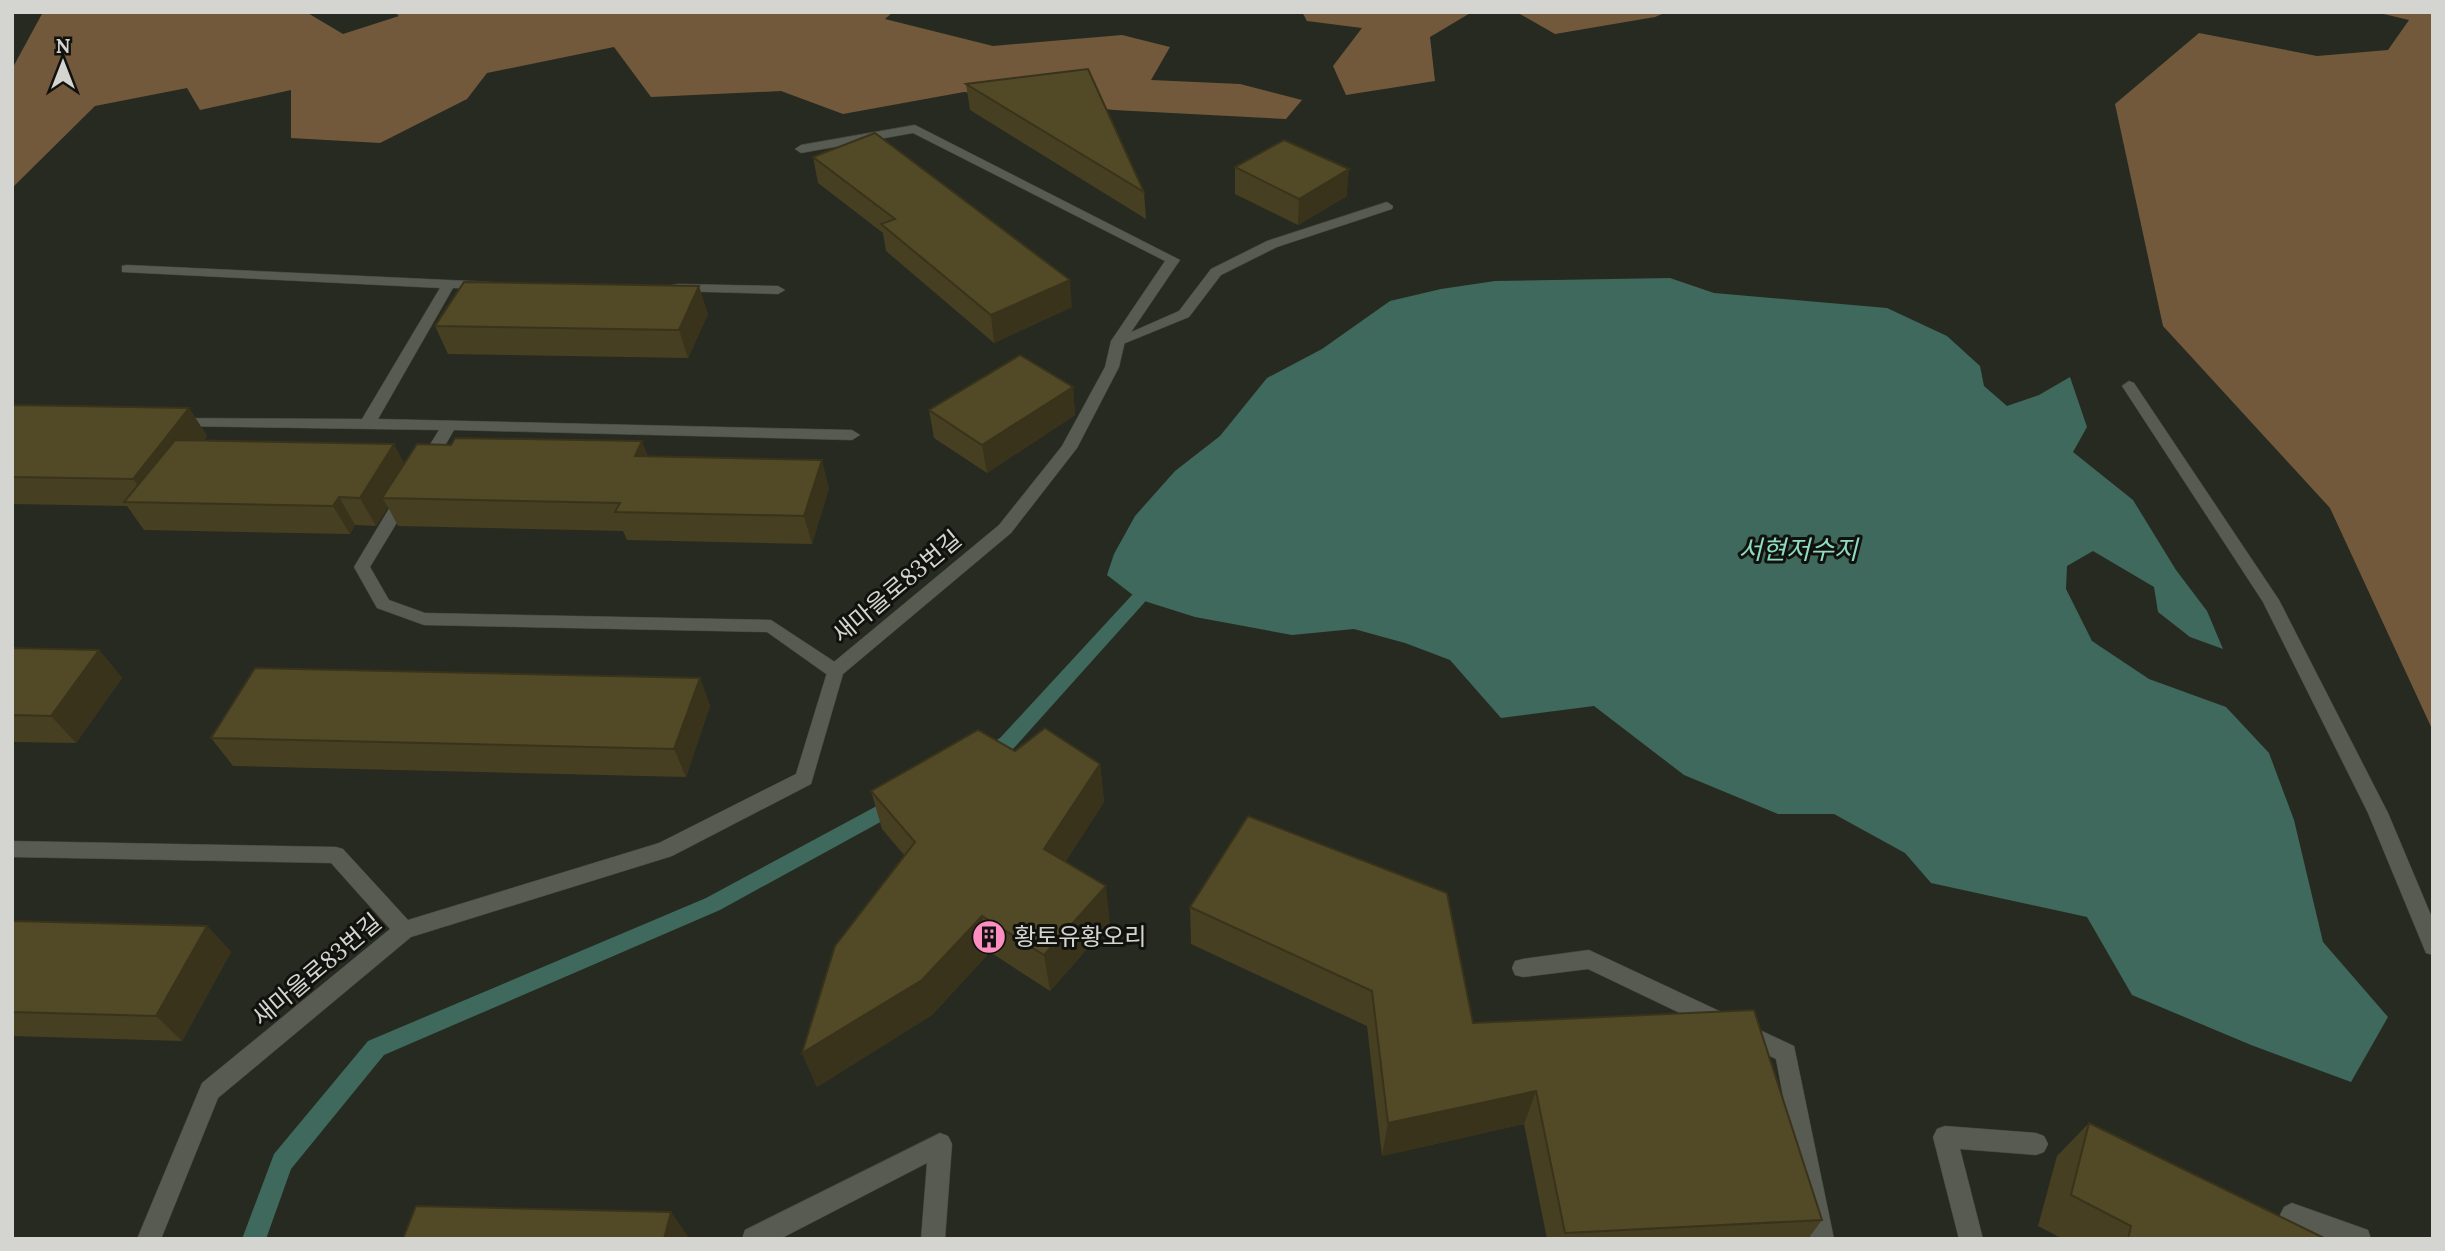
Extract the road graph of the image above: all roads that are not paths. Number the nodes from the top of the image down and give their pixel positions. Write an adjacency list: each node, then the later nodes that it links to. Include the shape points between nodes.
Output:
1 (801, 149): 8 (street, 새마을로83번길, via 915,129 1173,260)
2 (1387, 206): 8 (street, via 1272,244 1216,272 1184,313)
3 (127, 269): 4 (street)
4 (449, 284): 5 (street); 11 (street)
5 (504, 285)
6 (668, 288): 7 (street)
7 (778, 290)
8 (1118, 341): 14 (street, 새마을로83번길, via 1112,367 1069,447 1005,529)
9 (2129, 386): 17 (street, via 2270,600 2378,813)
10 (159, 421): 11 (street)
11 (367, 424): 12 (street)
12 (449, 425): 13 (street); 14 (street, via 362,567 383,604 424,619 771,626)
13 (852, 435)
14 (835, 671): 16 (street, 새마을로83번길, via 804,779 665,849)
15 (12, 849): 16 (street, via 336,855)
16 (404, 930): 21 (street, 새마을로83번길, via 209,1091)
17 (2433, 946)
18 (1523, 968): 24 (street, via 1589,960 1786,1053)
19 (2036, 1144): 25 (street, via 1945,1137)
20 (2292, 1215): 26 (street)
21 (149, 1239)
22 (754, 1239): 23 (street, via 940,1144)
23 (933, 1239)
24 (1822, 1239)
25 (1971, 1239)
26 (2359, 1239)

